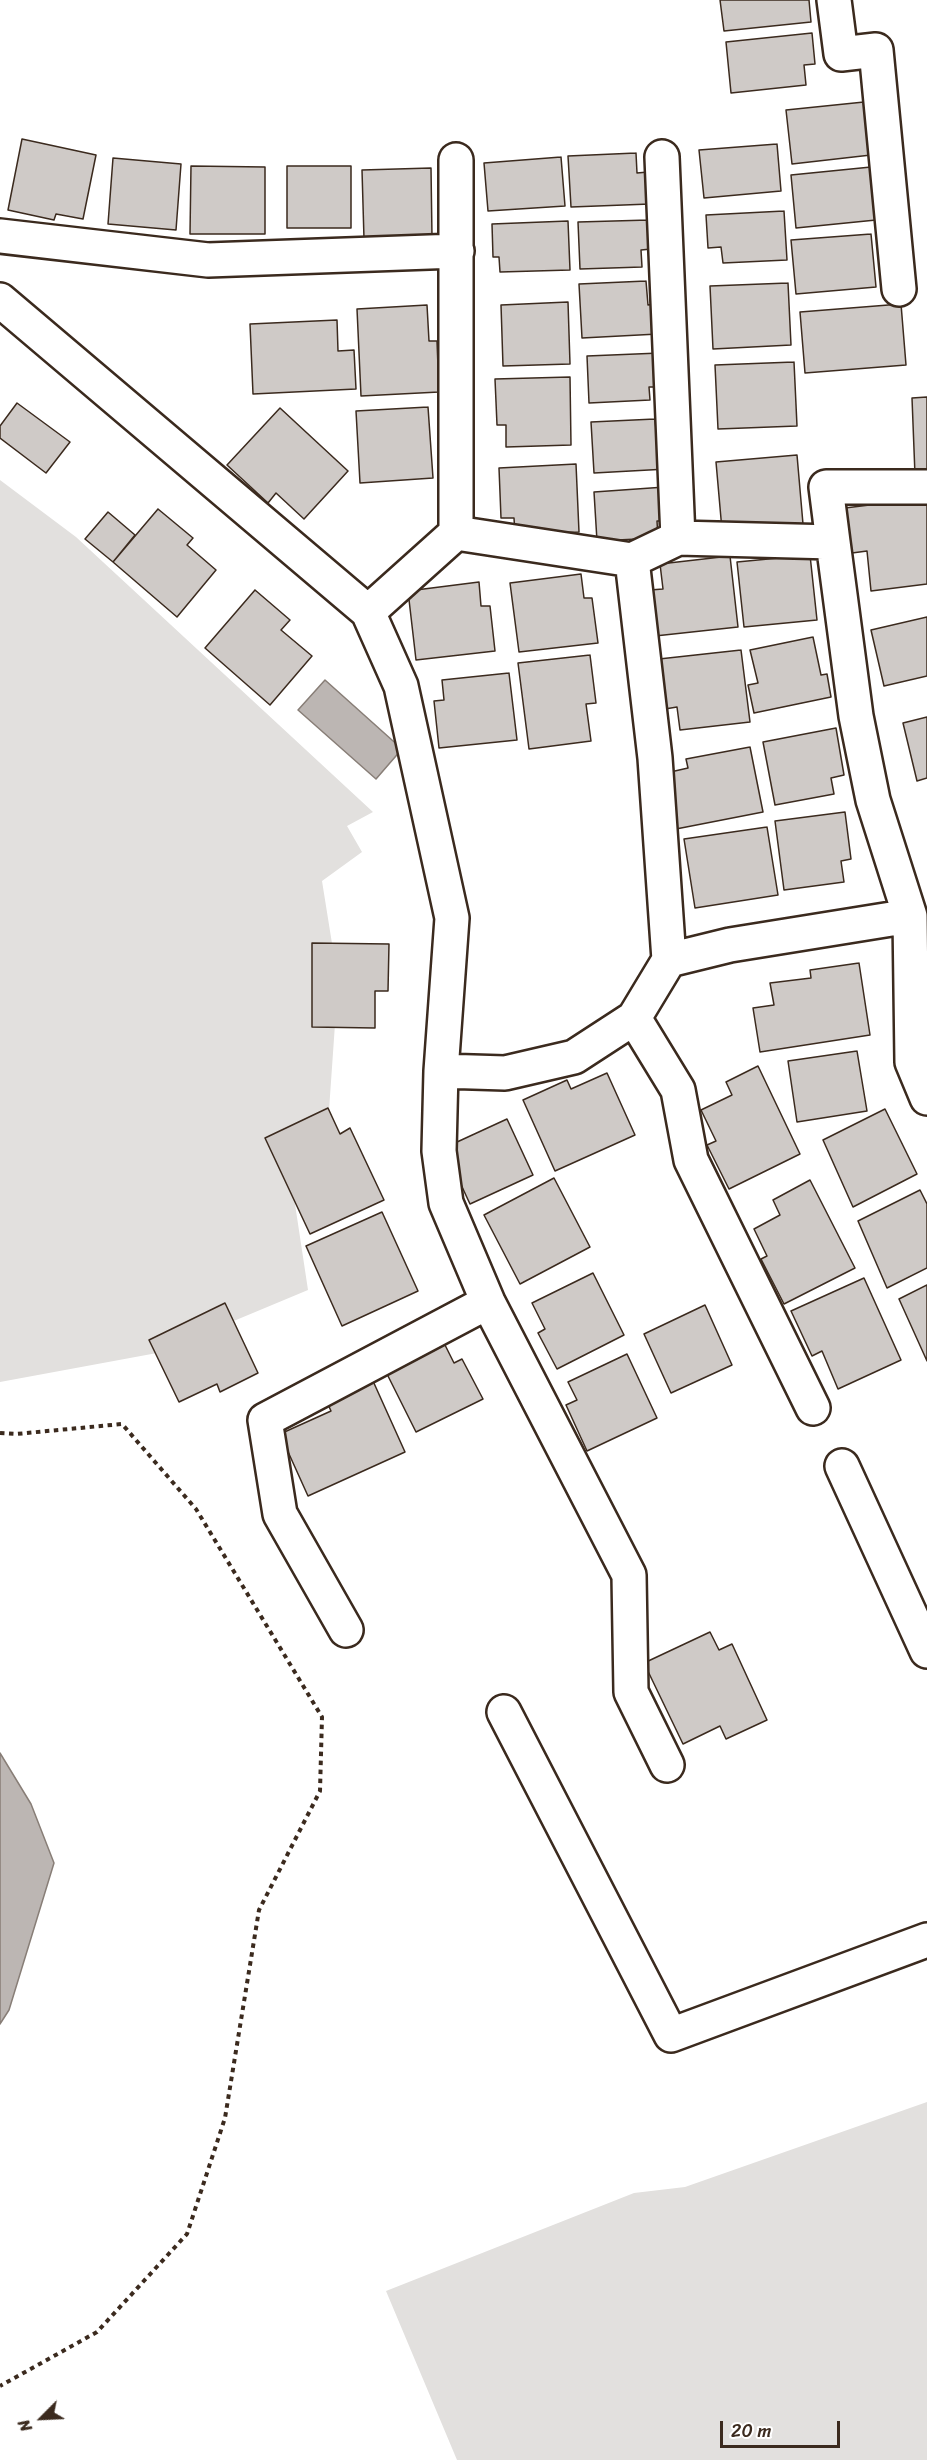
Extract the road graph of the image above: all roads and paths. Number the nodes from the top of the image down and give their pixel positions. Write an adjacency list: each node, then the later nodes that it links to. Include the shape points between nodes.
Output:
1 (834, 0): 6 (street, via 841,54 876,50)
2 (662, 157): 10 (street)
3 (456, 160): 5 (street)
4 (0, 236): 5 (street, via 208,260)
5 (457, 251): 9 (street)
6 (899, 289)
7 (0, 300): 13 (street)
8 (927, 487): 11 (street, via 826,486)
9 (456, 533): 12 (street); 13 (street)
10 (678, 538): 11 (street); 12 (street)
11 (833, 542): 14 (street, via 856,716 873,800)
12 (632, 560): 15 (street, via 655,758)
13 (368, 612): 17 (street, via 401,686 452,918)
14 (910, 916): 15 (street, via 730,945); 18 (street, via 912,1062)
15 (669, 960): 16 (street)
16 (634, 1018): 17 (street, via 574,1056 505,1073); 20 (street, via 678,1090 691,1160)
17 (441, 1071): 19 (street, via 439,1151 446,1203)
18 (927, 1098)
19 (488, 1302): 23 (street, via 265,1420 280,1514); 26 (street, via 629,1575 631,1692)
20 (813, 1408)
21 (0, 1433): 28 (path, via 122,1424 196,1509 322,1717 320,1791 259,1910 225,2118 187,2234 97,2332)
22 (842, 1466): 24 (street)
23 (346, 1630)
24 (927, 1651)
25 (504, 1712): 27 (street, via 671,2035)
26 (667, 1765)
27 (927, 1941)
28 (0, 2386)

